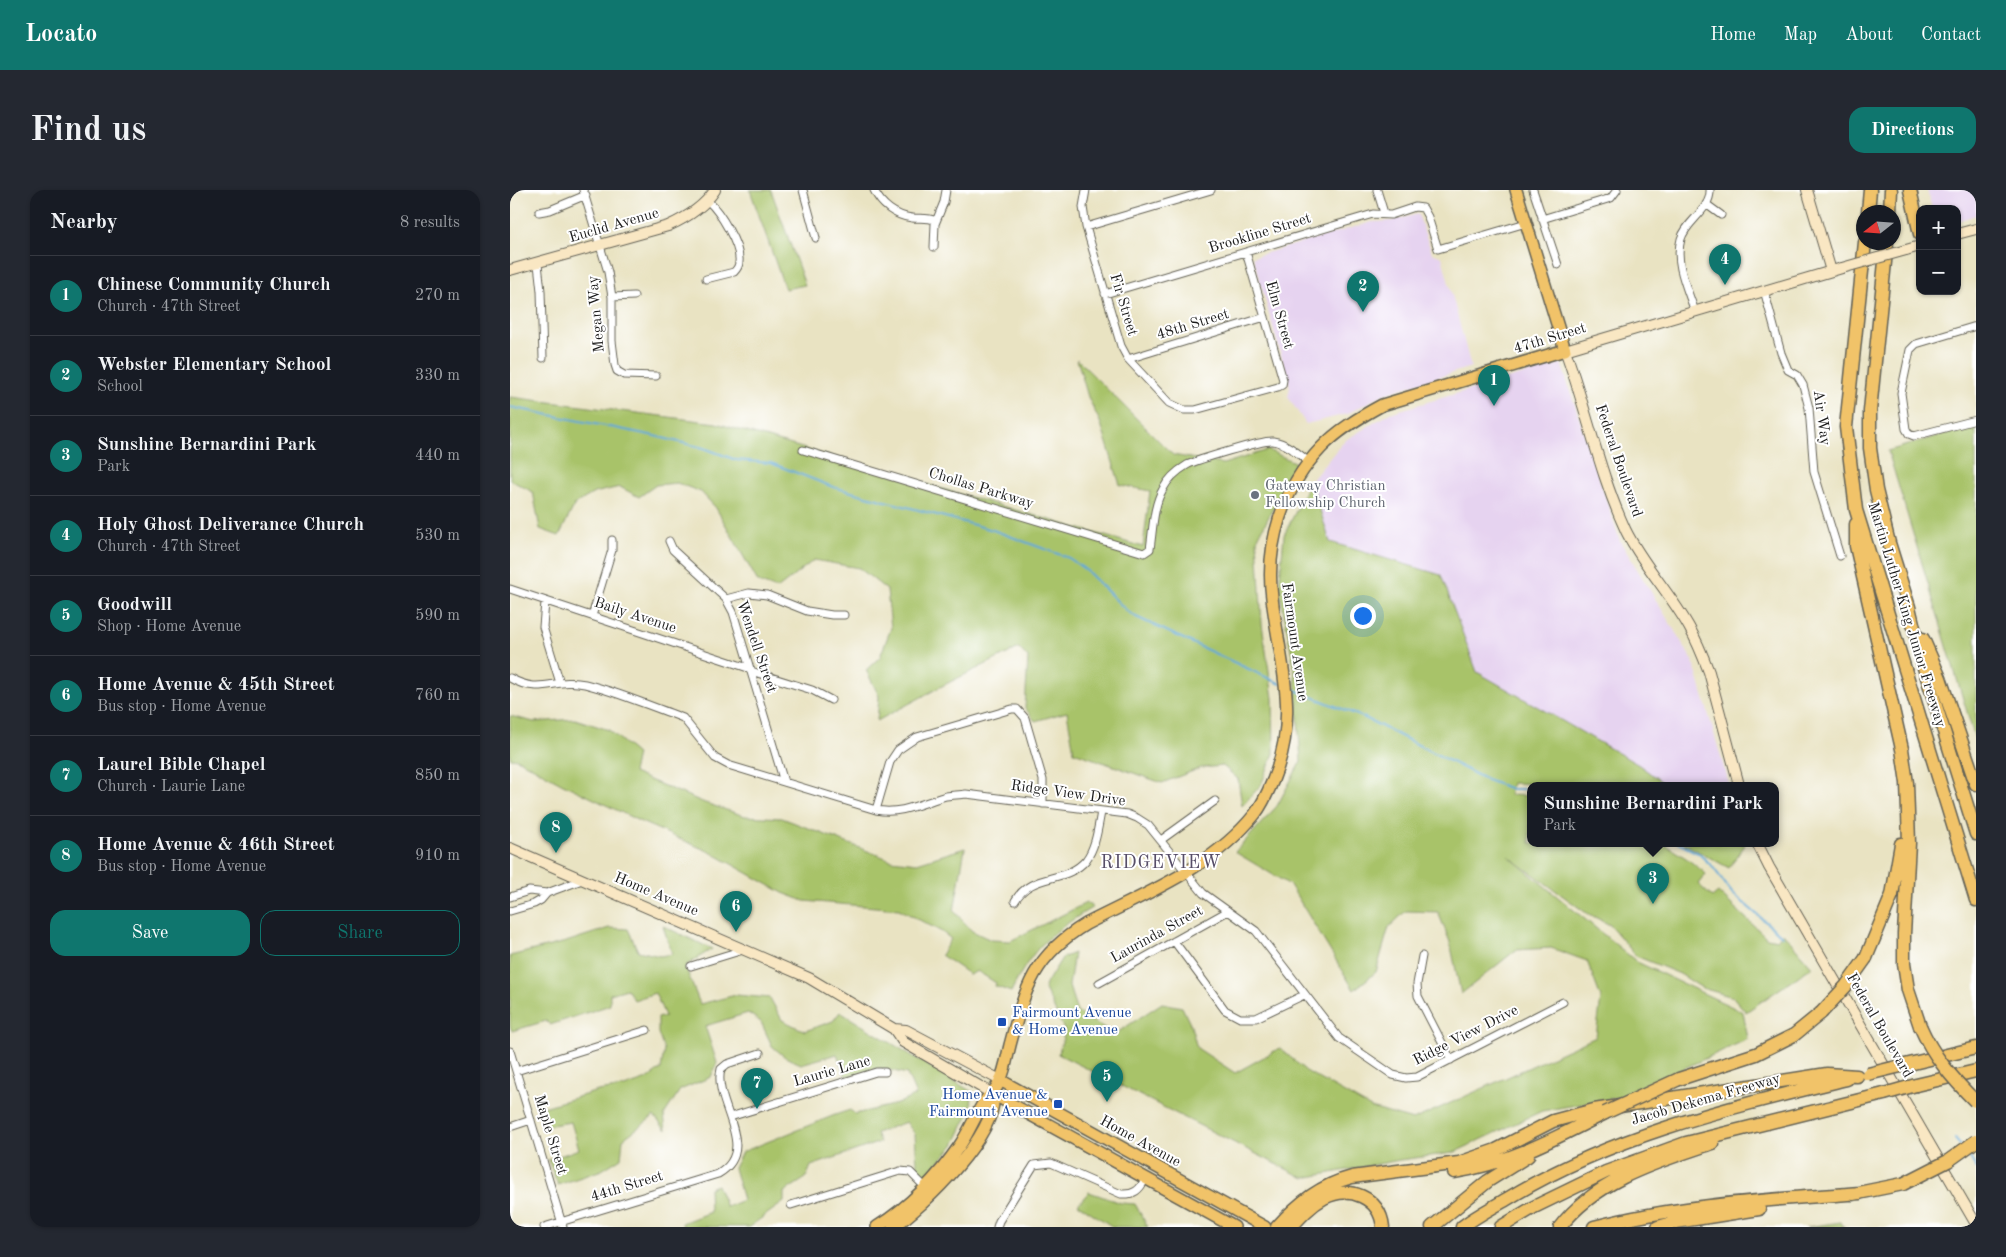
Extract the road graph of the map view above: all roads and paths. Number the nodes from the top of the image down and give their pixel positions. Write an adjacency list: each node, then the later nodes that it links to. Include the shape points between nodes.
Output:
1 (715, 190): 17 (main road, Euclid Avenue)
2 (803, 190): 31 (street)
3 (874, 190): 26 (street, via 884,205 898,215)
4 (946, 190): 26 (street)
5 (1086, 190): 28 (street, Fir Street, via 1083,207)
6 (1211, 190): 28 (street)
7 (1377, 190): 22 (street)
8 (1516, 190): 27 (main road, Federal Boulevard)
9 (1534, 190): 25 (street)
10 (1617, 190): 25 (street, via 1611,198)
11 (1710, 190): 18 (street)
12 (1807, 190): 41 (main road)
13 (1870, 190): 19 (highway)
14 (1891, 190): 20 (highway)
15 (1910, 190): 24 (highway)
16 (584, 193): 21 (street); 32 (street, Megan Way)
17 (708, 201): 32 (main road, Euclid Avenue, via 668,226); 42 (street, via 728,226 740,259 734,272)
18 (1706, 204): 23 (street); 47 (street, via 1685,231 1679,249 1680,264)
19 (1869, 205)
20 (1890, 205)
21 (539, 212)
22 (1384, 213): 27 (street, Brookline Street, via 1391,215 1423,208 1438,249); 37 (street, Brookline Street)
23 (1721, 215)
24 (1916, 216)
25 (1542, 219): 39 (street)
26 (936, 221): 34 (street)
27 (1526, 223): 50 (main road, Federal Boulevard)
28 (1086, 227): 44 (street, Fir Street)
29 (1976, 229): 30 (main road)
30 (1961, 233)
31 (816, 238)
32 (601, 246): 38 (main road, Euclid Avenue); 46 (street, Megan Way)
33 (1916, 247): 41 (main road, 47th Street, bridge)
34 (934, 248)
35 (1864, 250): 58 (highway, Martin Luther King Junior Freeway, via 1846,427)
36 (1886, 250): 65 (highway, Martin Luther King Junior Freeway, via 1870,411 1870,448 1881,515)
37 (1246, 252): 44 (street, Brookline Street); 48 (street, Elm Street)
38 (538, 264): 40 (main road, Euclid Avenue); 51 (street)
39 (1558, 265)
40 (510, 270)
41 (1831, 271): 43 (main road, 47th Street)
42 (706, 279)
43 (1764, 290): 47 (main road, 47th Street); 61 (street, Air Way, via 1781,354 1788,370 1797,375 1803,386 1809,408 1814,472)
44 (1105, 294): 52 (street, Fir Street)
45 (634, 296): 46 (street)
46 (612, 297): 53 (street, Megan Way, via 612,340 618,371 624,375)
47 (1695, 312): 50 (main road, 47th Street)
48 (1265, 318): 52 (street, 48th Street); 54 (street, Elm Street, via 1282,385 1195,410)
49 (1976, 326): 55 (street, via 1916,344 1910,350 1901,393 1909,434 1920,436)
50 (1564, 350): 57 (main road, 47th Street, via 1382,405 1341,430); 75 (main road, Federal Boulevard, via 1626,531 1688,626 1703,656)
51 (543, 358)
52 (1128, 358): 54 (street, Fir Street, via 1169,403)
53 (656, 376)
54 (1178, 408)
55 (1976, 420)
56 (803, 450): 57 (street, Chollas Parkway, via 1144,553 1150,549 1156,503 1162,490 1188,464 1273,441 1294,450)
57 (1309, 462): 84 (main road, Fairmount Avenue, via 1284,505 1273,543 1270,578 1288,697 1280,763 1257,812 1234,838)
58 (1856, 510): 72 (highway, via 1856,546); 89 (highway, Martin Luther King Junior Freeway)
59 (612, 540): 67 (street, via 612,550)
60 (669, 541): 63 (street, Wendell Street, via 673,550)
61 (1840, 556)
62 (510, 589): 64 (street, Baily Avenue)
63 (726, 599): 66 (street, via 749,593 767,595 807,611); 68 (street, Wendell Street)
64 (545, 602): 67 (street, Baily Avenue); 70 (street, via 543,627)
65 (1909, 607): 73 (highway, via 1940,678); 80 (highway, Martin Luther King Junior Freeway, via 1922,661)
66 (844, 614)
67 (592, 616): 68 (street, Baily Avenue)
68 (751, 670): 71 (street, Baily Avenue, via 812,690); 74 (street, Wendell Street)
69 (510, 678): 70 (street, Ridge View Drive, via 533,687)
70 (560, 683): 74 (street, Ridge View Drive, via 584,684 683,718 715,758)
71 (831, 700)
72 (1902, 749): 111 (highway, bridge, via 1909,795 1904,934 1908,990 1920,1026 1939,1061); 116 (highway, bridge, via 1901,852 1892,895 1866,958 1846,986 1821,1013 1794,1035 1756,1054 1679,1079)
73 (1975, 781)
74 (784, 782): 78 (street, Ridge View Drive)
75 (1739, 782)
76 (1214, 802): 81 (street)
77 (1042, 804): 78 (street, Ridge View Drive, via 966,794 948,796 899,812); 78 (street, via 1043,780 1025,718 1017,709 1012,709 917,737 898,750 890,762); 79 (street, Ridge View Drive)
78 (876, 810)
79 (1101, 812): 81 (street, Ridge View Drive, via 1137,818 1148,825); 88 (street, via 1094,846 1086,859 1073,871 1028,885)
80 (1976, 834)
81 (1160, 840): 84 (street, Ridge View Drive)
82 (1760, 847): 125 (main road, Federal Boulevard)
83 (510, 848): 85 (main road, Home Avenue)
84 (1186, 872): 90 (street, Ridge View Drive, via 1204,893); 109 (main road, Fairmount Avenue, via 1086,924 1048,954 1023,996)
85 (582, 880): 86 (street); 93 (main road, Home Avenue)
86 (547, 893): 87 (street, via 529,891); 91 (street, via 534,904)
87 (510, 897)
88 (1015, 900)
89 (1976, 900)
90 (1228, 911): 92 (street, Laurinda Street); 97 (street, Ridge View Drive, via 1256,931)
91 (510, 912)
92 (1174, 941): 96 (street, Laurinda Street); 97 (street, via 1225,1010 1240,1018 1256,1018)
93 (744, 950): 95 (street); 99 (main road, Home Avenue, via 809,978)
94 (1422, 956): 104 (street, via 1418,996)
95 (691, 966)
96 (1098, 983)
97 (1304, 995): 104 (street, Ridge View Drive, via 1340,1038 1393,1075 1416,1077)
98 (1562, 1002): 104 (street, Ridge View Drive)
99 (894, 1029): 109 (main road, Home Avenue, via 906,1030); 110 (main road, Home Avenue, via 902,1042)
100 (647, 1030): 105 (street)
101 (1976, 1048): 108 (highway, Jacob Dekema Freeway, bridge)
102 (510, 1051): 105 (street, Maple Street)
103 (760, 1053): 113 (street, via 721,1069 720,1087)
104 (1451, 1060)
105 (516, 1070): 114 (street, Maple Street)
106 (1976, 1070): 112 (highway, bridge)
107 (885, 1072): 113 (street, Laurie Lane, via 876,1072)
108 (1863, 1075): 118 (highway, via 1827,1074 1594,1110 1553,1121 1496,1150 1459,1163); 135 (highway, Jacob Dekema Freeway, via 1747,1103 1598,1152 1543,1177)
109 (1000, 1080): 110 (main road, Fairmount Avenue); 131 (main road, Home Avenue)
110 (993, 1094): 119 (main road, Home Avenue); 120 (main road, Fairmount Avenue, via 985,1100 961,1144)
111 (1976, 1101)
112 (1798, 1115): 136 (highway, via 1686,1142 1606,1172); 137 (highway, via 1622,1177 1595,1193)
113 (730, 1117): 123 (street, 44th Street, via 736,1153 733,1161 718,1174)
114 (531, 1120): 115 (street); 123 (street, Maple Street)
115 (510, 1127)
116 (1561, 1136): 118 (highway, via 1502,1160 1465,1170 1423,1175); 134 (highway, via 1488,1181)
117 (1976, 1141): 121 (highway, bridge, via 1948,1161 1902,1184)
118 (1367, 1175): 132 (highway, via 1343,1179 1312,1194)
119 (1145, 1179): 129 (street, via 1140,1189 1131,1195 1121,1194 1051,1163 1034,1164); 130 (main road, Home Avenue)
120 (929, 1191): 122 (street, via 910,1172 900,1171); 127 (main road, Fairmount Avenue); 128 (main road, Fairmount Avenue)
121 (1860, 1193): 138 (highway, via 1698,1207 1644,1214); 139 (highway)
122 (791, 1205)
123 (562, 1224): 126 (street, 44th Street)
124 (1296, 1224): 133 (highway, via 1325,1197 1352,1193 1373,1203 1380,1212)
125 (1976, 1224)
126 (544, 1227)
127 (877, 1227)
128 (893, 1227)
129 (997, 1227)
130 (1234, 1227)
131 (1265, 1227)
132 (1277, 1227)
133 (1383, 1227)
134 (1432, 1227)
135 (1462, 1227)
136 (1501, 1227)
137 (1560, 1227)
138 (1594, 1227)
139 (1658, 1227)

